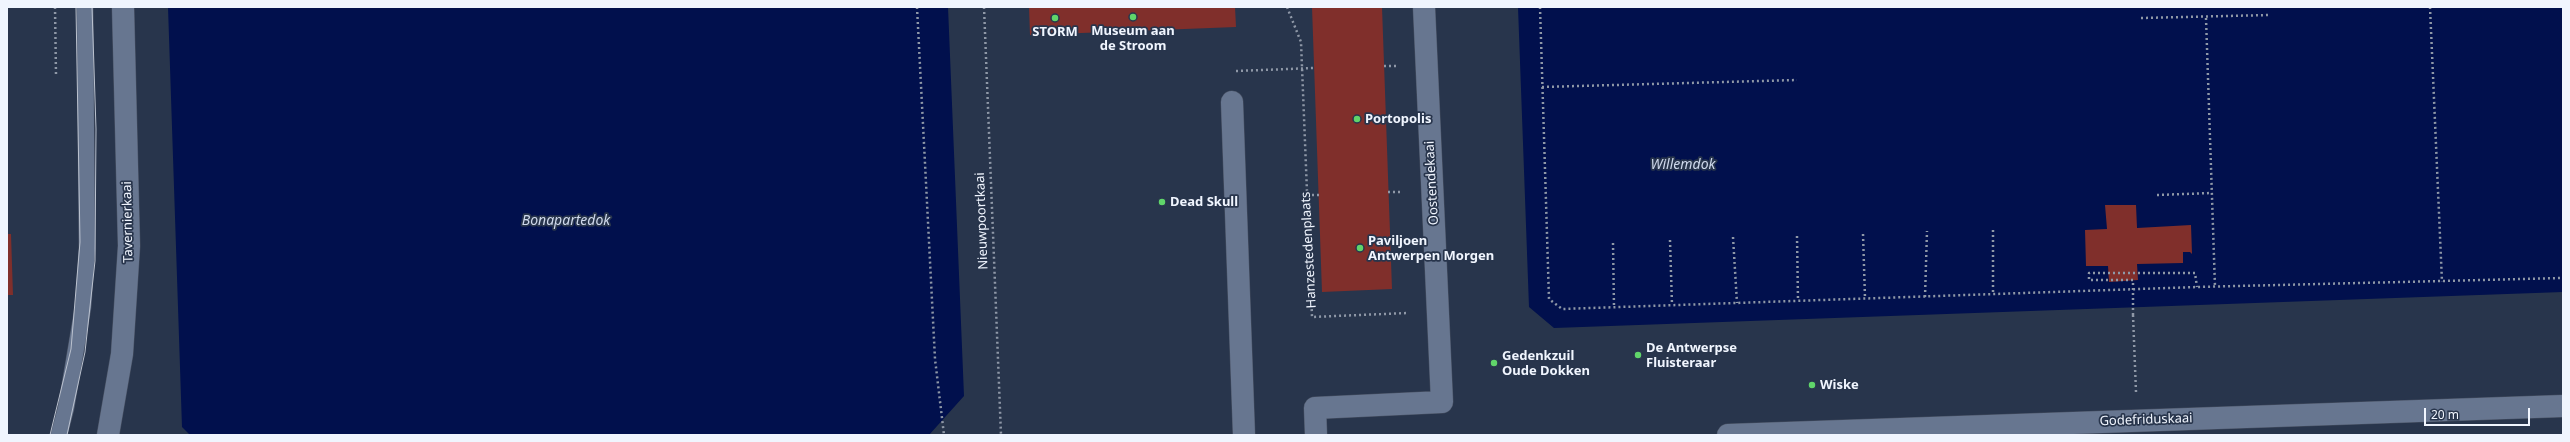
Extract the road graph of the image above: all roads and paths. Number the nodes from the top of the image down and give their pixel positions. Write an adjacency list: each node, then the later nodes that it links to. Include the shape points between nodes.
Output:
1 (55, 7): 16 (path)
2 (85, 7): 45 (lane, via 87,248 83,307)
3 (123, 7): 46 (street, Tavernierkaai, via 128,284 122,354)
4 (917, 7): 47 (path, via 935,359)
5 (984, 7): 48 (path, Nieuwpoortkaai)
6 (1287, 7): 14 (path, Hanzestedenplaats, via 1301,42)
7 (1424, 7): 42 (street, Oostendekaai)
8 (1540, 7): 18 (path)
9 (2430, 7): 32 (path)
10 (2269, 15): 11 (path)
11 (2141, 18)
12 (2206, 18): 20 (path)
13 (1314, 68): 14 (path)
14 (1302, 69): 15 (path); 21 (path, Hanzestedenplaats)
15 (1231, 71)
16 (56, 78)
17 (1797, 80): 18 (path)
18 (1542, 87): 41 (path, via 1549,300 1562,309)
19 (1232, 102): 49 (street)
20 (2211, 194): 23 (path); 34 (path)
21 (1307, 195): 22 (path); 42 (path, Hanzestedenplaats, via 1312,317)
22 (1319, 195)
23 (2157, 195)
24 (1993, 230): 35 (path)
25 (1927, 231): 36 (path)
26 (1864, 234): 37 (path)
27 (1797, 236): 38 (path)
28 (1733, 237): 39 (path)
29 (1670, 240): 40 (path)
30 (1613, 243): 41 (path)
31 (2563, 278): 32 (path)
32 (2442, 282): 34 (path)
33 (2196, 287): 34 (path); 35 (path); 44 (path, bridge, via 2195,273 2089,273 2090,280 2133,280)
34 (2215, 287)
35 (1993, 294): 36 (path)
36 (1925, 296): 37 (path)
37 (1865, 298): 38 (path)
38 (1798, 301): 39 (path)
39 (1737, 303): 40 (path)
40 (1672, 305): 41 (path)
41 (1614, 307)
42 (1438, 311): 50 (street, via 1442,402 1315,408)
43 (2563, 406): 44 (street, Godefriduskaai)
44 (2137, 420): 51 (street, Godefriduskaai)
45 (59, 435)
46 (108, 435)
47 (944, 435)
48 (1001, 435)
49 (1244, 435)
50 (1316, 435)
51 (1728, 435)

